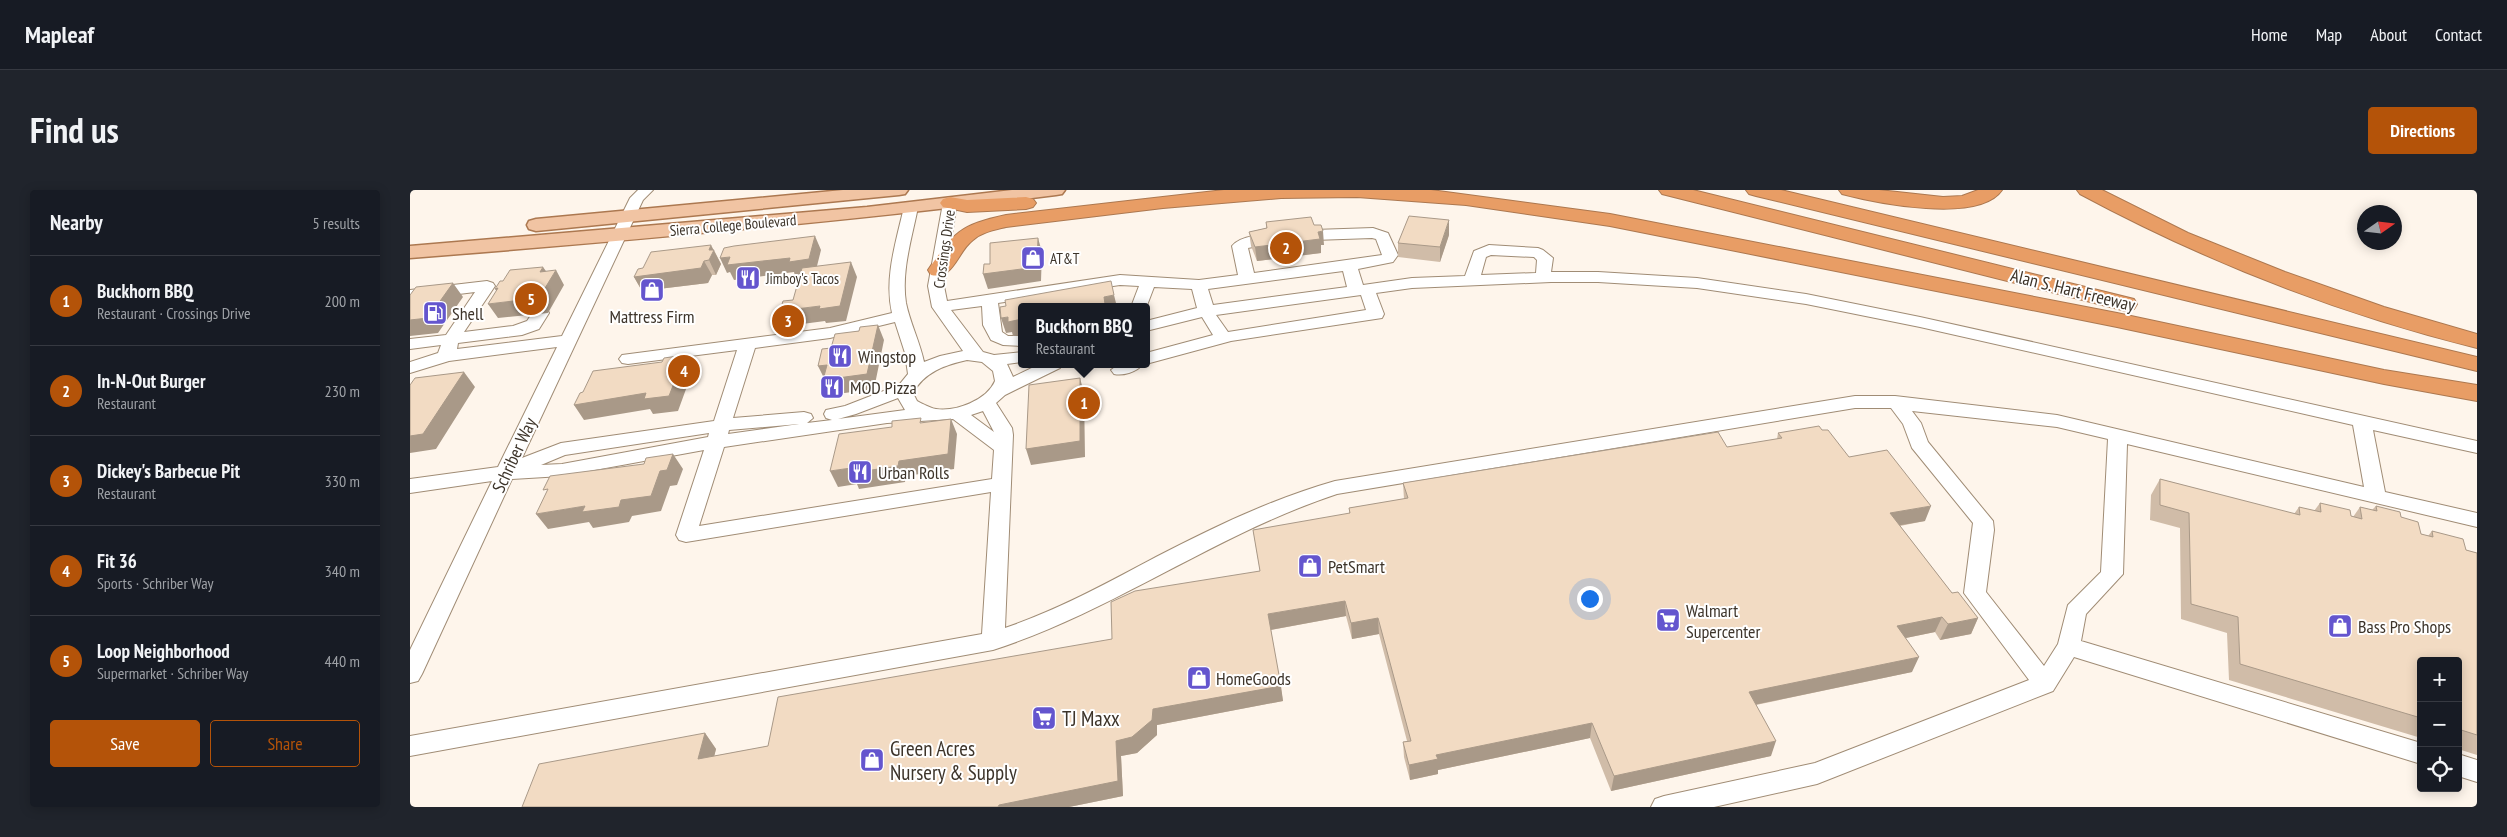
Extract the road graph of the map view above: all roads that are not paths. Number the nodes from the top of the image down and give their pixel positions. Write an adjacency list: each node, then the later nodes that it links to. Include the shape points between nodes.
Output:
1 (646, 190): 13 (street, Schriber Way, via 637,198)
2 (899, 190): 13 (main road, Sierra College Boulevard)
3 (1056, 190): 11 (main road, Sierra College Boulevard)
4 (1257, 190): 11 (highway, via 967,206)
5 (1669, 190): 54 (highway, Alan S. Hart Freeway)
6 (1756, 190): 49 (highway, Alan S. Hart Freeway)
7 (1849, 190): 8 (highway, via 1934,202 1971,200)
8 (1992, 190)
9 (2087, 190): 41 (highway, via 2176,236 2277,277 2364,308)
10 (1313, 191): 20 (highway, via 1224,197 986,225 959,239); 54 (highway, via 1425,194 1610,220 2117,320 2384,377)
11 (951, 196): 12 (main road, Sierra College Boulevard); 20 (street, Crossings Drive)
12 (913, 199): 15 (main road, Sierra College Boulevard); 35 (street, via 898,288)
13 (628, 217): 15 (street, Schriber Way); 16 (main road, Sierra College Boulevard)
14 (1314, 235): 19 (street, via 1373,233 1383,236 1390,254 1388,259)
15 (618, 236): 18 (main road, Sierra College Boulevard); 39 (street, Schriber Way)
16 (410, 238)
17 (1268, 240): 22 (street, via 1240,246)
18 (410, 252)
19 (1349, 266): 22 (street); 28 (street)
20 (939, 270): 32 (street, Crossings Drive, via 936,286)
21 (1543, 277): 23 (street); 23 (street, via 1544,258 1538,253 1489,250 1479,254); 59 (street, via 1689,282 1806,299)
22 (1247, 279): 26 (street)
23 (1472, 279): 28 (street)
24 (504, 280): 27 (street)
25 (1148, 282): 26 (street); 30 (street, via 1120,280); 31 (street)
26 (1199, 284): 33 (street)
27 (488, 286): 29 (street); 38 (street)
28 (1362, 290): 33 (street); 37 (street, via 1376,314)
29 (410, 295)
30 (990, 299): 32 (street); 40 (street, via 992,330 996,338)
31 (1140, 303)
32 (940, 307): 46 (street, Crossings Drive, via 944,316)
33 (1206, 311): 36 (street); 37 (street)
34 (541, 313): 38 (street, via 533,325 508,332)
35 (901, 316): 42 (street, via 830,333); 52 (street, via 916,355)
36 (1150, 325)
37 (1223, 338): 48 (street)
38 (451, 339): 43 (street); 44 (street)
39 (568, 340): 44 (street); 64 (street, Schriber Way)
40 (1018, 341)
41 (2477, 341)
42 (748, 343): 47 (street); 60 (street)
43 (410, 344)
44 (446, 356): 50 (street)
45 (1018, 357): 46 (street)
46 (984, 358): 52 (street, via 945,359); 55 (street, Crossings Drive, via 1000,366 1004,373 1004,382)
47 (628, 359)
48 (1150, 359)
49 (2477, 364)
50 (410, 368)
51 (1046, 368): 55 (street)
52 (916, 374): 53 (street)
53 (904, 389): 58 (street, via 904,398 909,405); 60 (street, via 850,410)
54 (2477, 392)
55 (993, 396): 57 (street); 62 (street, via 1003,428)
56 (1895, 402): 61 (street, via 2057,421); 69 (street, via 1855,402 1335,488 1295,499 1256,516 1066,614); 72 (street, via 1912,423 1919,444 1983,522 1975,593)
57 (957, 413): 58 (street); 62 (street)
58 (930, 414): 60 (street)
59 (2362, 421): 63 (street); 67 (street)
60 (718, 434): 64 (street, via 654,452 561,470); 65 (street, via 686,535)
61 (2118, 435): 67 (street); 70 (street, via 2112,574 2076,612)
62 (1002, 447): 65 (street)
63 (2477, 447)
64 (506, 473): 66 (street); 71 (street, Schriber Way)
65 (1001, 484): 69 (street)
66 (410, 486)
67 (2376, 498): 68 (street)
68 (2477, 520)
69 (993, 641): 73 (street)
70 (2069, 646): 72 (street); 74 (street)
71 (410, 674)
72 (2045, 684): 77 (street, via 1817,773)
73 (410, 746)
74 (2417, 753)
75 (2462, 766): 76 (street)
76 (2477, 771)
77 (1664, 807)

